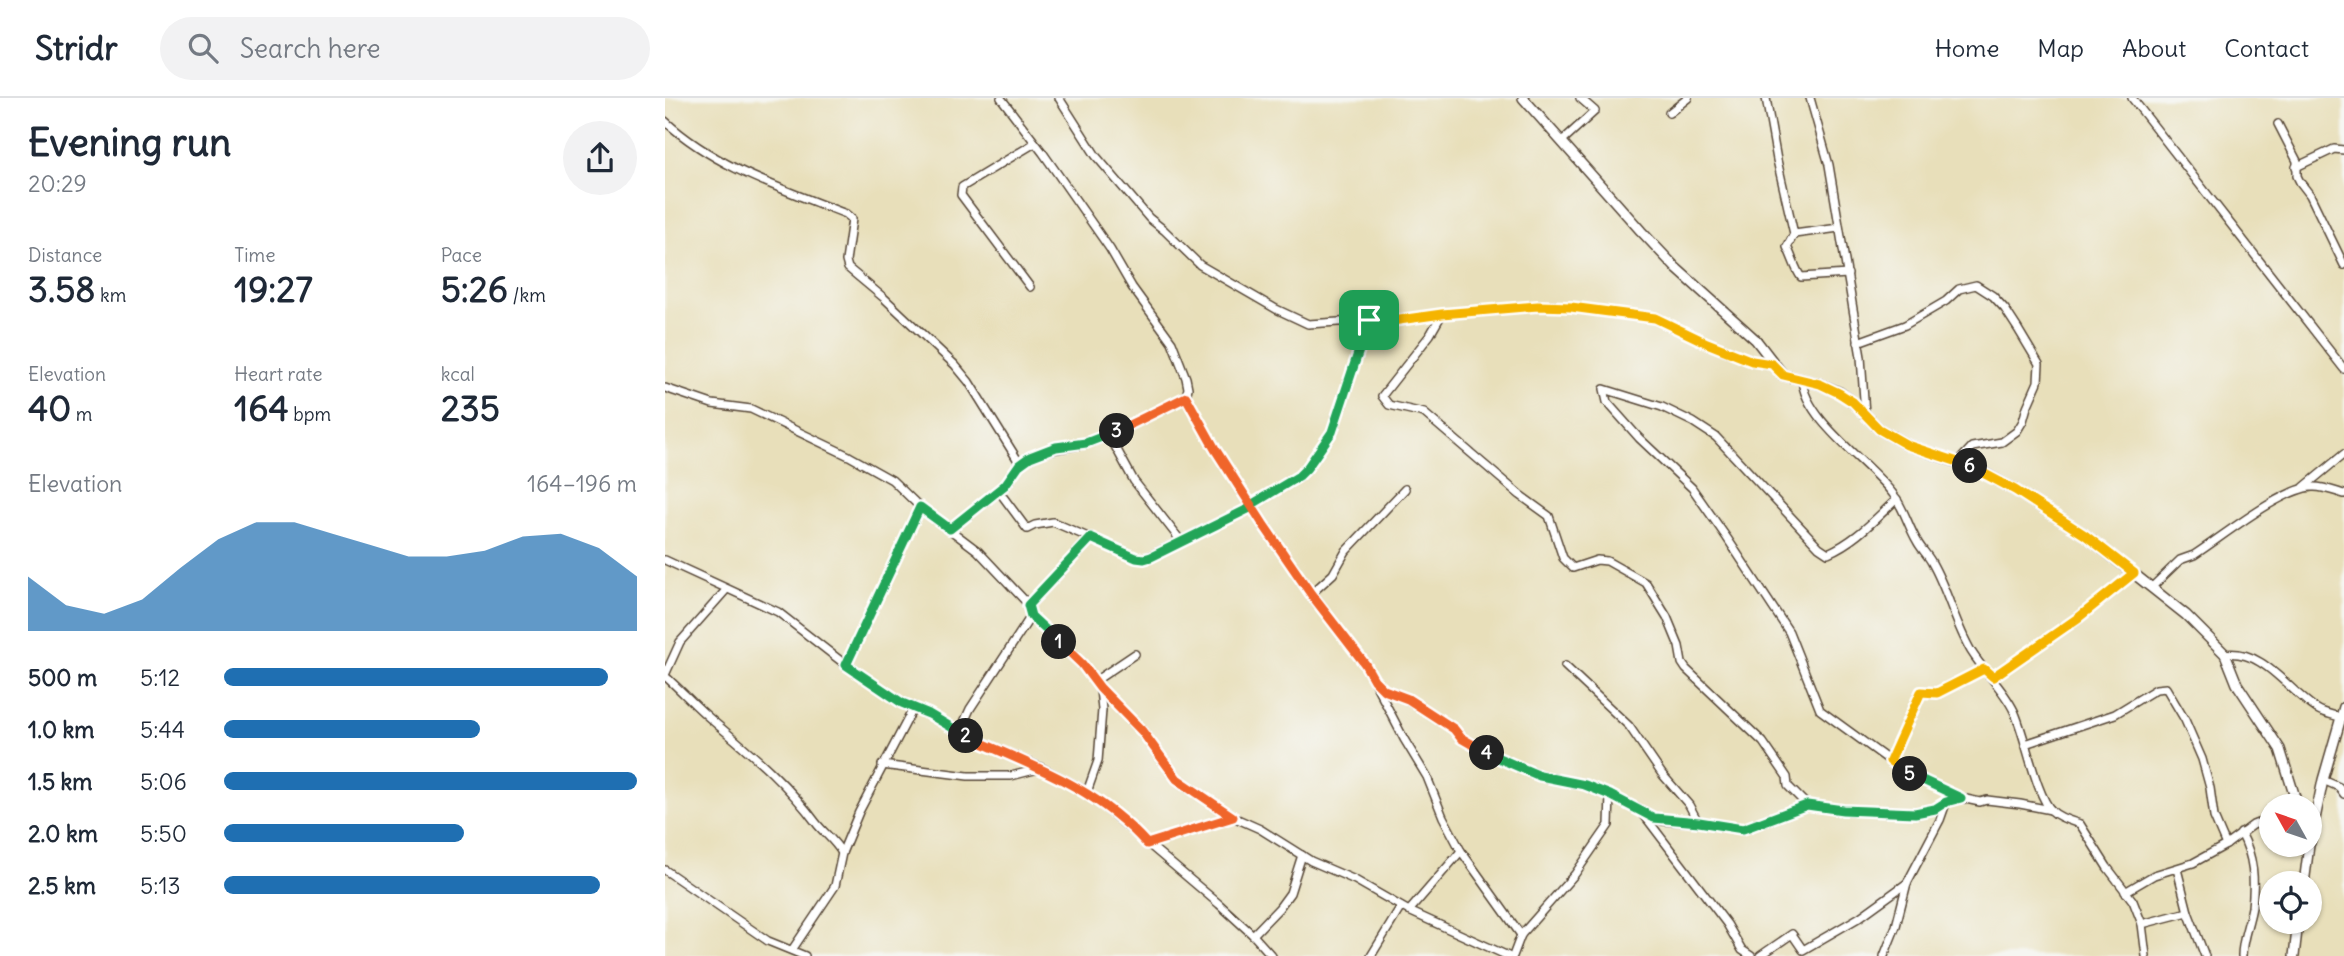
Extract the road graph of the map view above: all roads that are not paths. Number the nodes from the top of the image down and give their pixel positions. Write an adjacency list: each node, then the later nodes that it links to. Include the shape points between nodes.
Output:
1 (1001, 98): 13 (street)
2 (1059, 98): 22 (street, via 1096,156 1149,218 1200,265 1308,324)
3 (1523, 98): 12 (street)
4 (1580, 98): 12 (street, via 1595,111)
5 (1688, 98): 9 (street)
6 (1766, 98): 17 (street)
7 (1810, 98): 16 (street, via 1829,165)
8 (2132, 98): 25 (street)
9 (1669, 113)
10 (665, 121): 33 (street, via 742,173 852,219 848,268 955,365)
11 (2278, 124): 15 (street)
12 (1562, 141): 24 (street, via 1676,268 1756,340)
13 (1035, 144): 20 (street, via 962,187 961,195); 28 (street, via 1172,342 1186,378)
14 (2344, 150): 15 (street, via 2334,149)
15 (2296, 167): 18 (street)
16 (1839, 228): 17 (street); 19 (street)
17 (1794, 234): 19 (street, via 1787,247 1798,275)
18 (2344, 265)
19 (1848, 274): 23 (street)
20 (1030, 287)
21 (1442, 314): 22 (street); 24 (street, via 1538,306 1655,318 1752,361); 75 (street, via 1382,396 1389,405 1424,413 1549,516 1563,558 1573,568 1607,561 1646,583 1667,617 1686,669 1763,741 1787,777 1787,786)
22 (1369, 320): 39 (street, via 1332,432 1299,476)
23 (1858, 342): 29 (street); 32 (street, via 1905,325 1959,289 1976,285 2005,309 2039,363 2038,382 2017,431 2002,442 1972,447)
24 (1772, 364): 26 (street, via 1783,375)
25 (2344, 369)
26 (1802, 379): 29 (street, via 1839,393); 38 (street, via 1807,400 1821,418)
27 (665, 388): 40 (street, via 712,404 751,409 849,456 892,481)
28 (1186, 397): 30 (street); 39 (street)
29 (1865, 414): 32 (street, via 1879,429 1907,445)
30 (1109, 435): 33 (street, via 1044,450); 43 (street, via 1134,481)
31 (2344, 454): 34 (street)
32 (1958, 462): 45 (street, via 1977,468 2036,503)
33 (1019, 465): 36 (street)
34 (2302, 488): 37 (street, via 2315,486); 46 (street, via 2180,560)
35 (1405, 489): 48 (street)
36 (998, 490): 41 (street); 42 (street, via 1027,529 1053,522)
37 (2344, 494)
38 (1898, 499): 55 (street); 64 (street, via 1861,533 1828,554 1716,437 1662,407 1604,389 1607,402 1692,488 1727,538 1789,632 1820,710)
39 (1252, 506): 43 (street); 48 (street)
40 (920, 507): 41 (street); 53 (street)
41 (950, 529): 49 (street, via 978,551)
42 (1091, 538): 43 (street, via 1144,559); 49 (street)
43 (1181, 541)
44 (665, 561): 47 (street)
45 (2134, 573): 46 (street); 57 (street)
46 (2152, 587): 52 (street)
47 (726, 590): 53 (street, via 778,611); 56 (street, via 681,642)
48 (1311, 594): 58 (street)
49 (1028, 605): 50 (street)
50 (1031, 616): 59 (street, via 1082,664); 62 (street, via 970,709)
51 (1135, 654): 59 (street)
52 (2225, 654): 61 (street, via 2252,656 2316,708); 69 (street, via 2237,684 2280,749)
53 (846, 665): 60 (street)
54 (1565, 666): 79 (street, via 1629,726)
55 (1984, 669): 57 (street); 64 (street, via 1937,693 1921,692)
56 (665, 676): 85 (street, via 763,762)
57 (1993, 677): 63 (street, via 2015,713)
58 (1374, 680): 72 (street, via 1454,729 1479,750 1540,776); 84 (street)
59 (1097, 685): 68 (street, via 1102,710 1098,761); 78 (street, via 1142,731 1177,779)
60 (914, 707): 62 (street); 65 (street)
61 (2343, 714): 67 (street)
62 (960, 733): 66 (street)
63 (2025, 744): 76 (street); 83 (street, via 2115,714 2157,689 2167,688 2202,759 2214,817)
64 (1890, 761): 73 (street)
65 (882, 765): 66 (street, via 968,776 1011,776); 85 (street)
66 (1042, 768): 68 (street)
67 (2323, 780): 70 (street); 71 (street)
68 (1087, 792): 82 (street)
69 (2294, 794)
70 (2319, 794)
71 (2344, 794)
72 (1610, 795): 77 (street); 96 (street, via 1609,825 1603,835)
73 (1961, 798): 74 (street); 76 (street)
74 (1946, 802): 75 (street, via 1915,813); 89 (street)
75 (1807, 805): 79 (street, via 1743,829)
76 (2051, 810): 90 (street, via 2080,824)
77 (1642, 812): 79 (street, via 1663,821); 103 (street, via 1742,950)
78 (1233, 817): 82 (street); 86 (street)
79 (1699, 822)
80 (2259, 824): 81 (street)
81 (2241, 832): 83 (street); 108 (street, via 2253,867 2252,908)
82 (1147, 844): 95 (street)
83 (2226, 845): 87 (street)
84 (1461, 851): 92 (street); 96 (street)
85 (842, 853): 98 (street, via 835,886)
86 (1302, 855): 91 (street); 95 (street, via 1290,893)
87 (2177, 869): 90 (street); 93 (street)
88 (665, 870): 98 (street, via 768,941)
89 (1907, 883): 104 (street, via 1803,950 1792,934); 105 (street)
90 (2126, 891): 94 (street)
91 (1401, 907): 92 (street); 99 (street)
92 (1409, 911): 102 (street)
93 (2188, 912): 94 (street); 107 (street)
94 (2142, 924): 106 (street)
95 (1254, 934): 101 (street)
96 (1521, 934): 102 (street)
97 (2297, 934): 109 (street)
98 (792, 950): 100 (street)
99 (1374, 955)
100 (805, 956)
101 (1272, 956)
102 (1510, 956)
103 (1751, 956)
104 (1760, 956)
105 (1884, 956)
106 (2146, 956)
107 (2205, 956)
108 (2242, 956)
109 (2294, 956)

